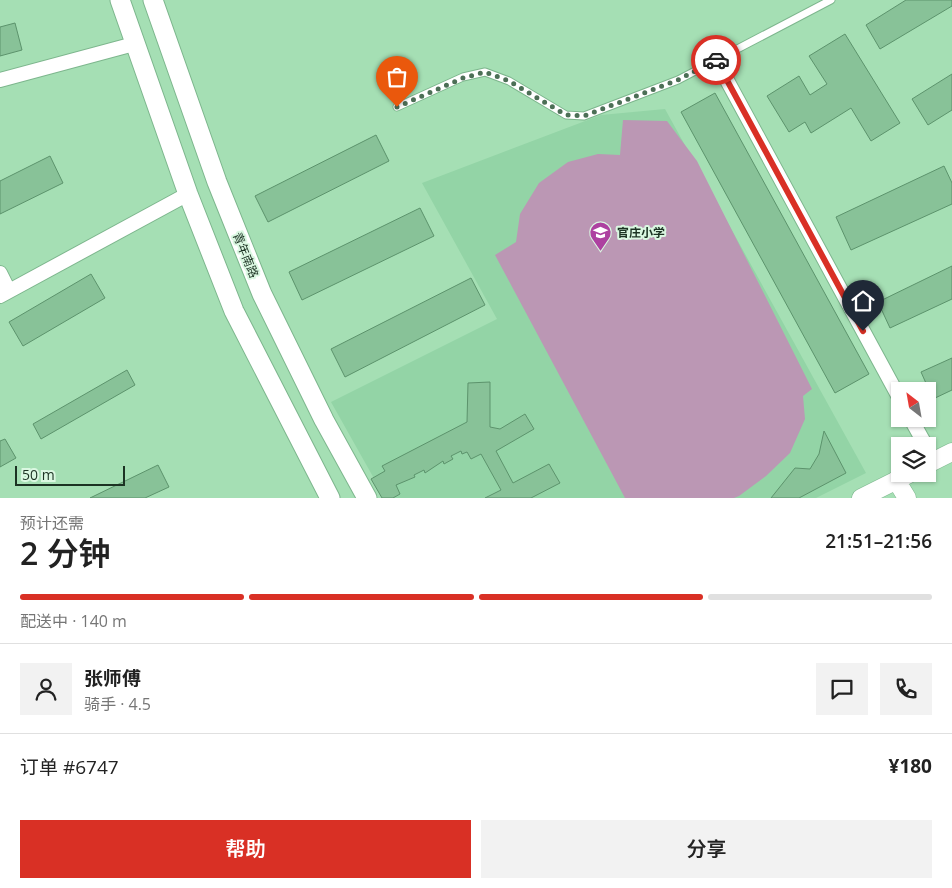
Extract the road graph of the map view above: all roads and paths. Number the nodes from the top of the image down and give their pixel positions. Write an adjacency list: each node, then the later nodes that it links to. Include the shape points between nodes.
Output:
1 (120, 0): 4 (main road)
2 (153, 0): 17 (main road, 青年南路, via 217,182 262,294 324,420)
3 (831, 0): 5 (lane)
4 (134, 44): 6 (street); 8 (main road)
5 (716, 60): 7 (lane, via 678,80 584,116 566,115 509,81 485,72 463,78); 11 (street)
6 (0, 80)
7 (397, 107)
8 (188, 194): 10 (street); 16 (main road, via 234,311)
9 (0, 273): 10 (street)
10 (5, 294)
11 (891, 382)
12 (952, 452): 13 (street)
13 (936, 454)
14 (892, 482): 18 (street)
15 (903, 482): 19 (street)
16 (330, 498)
17 (367, 498)
18 (861, 498)
19 (907, 498)

